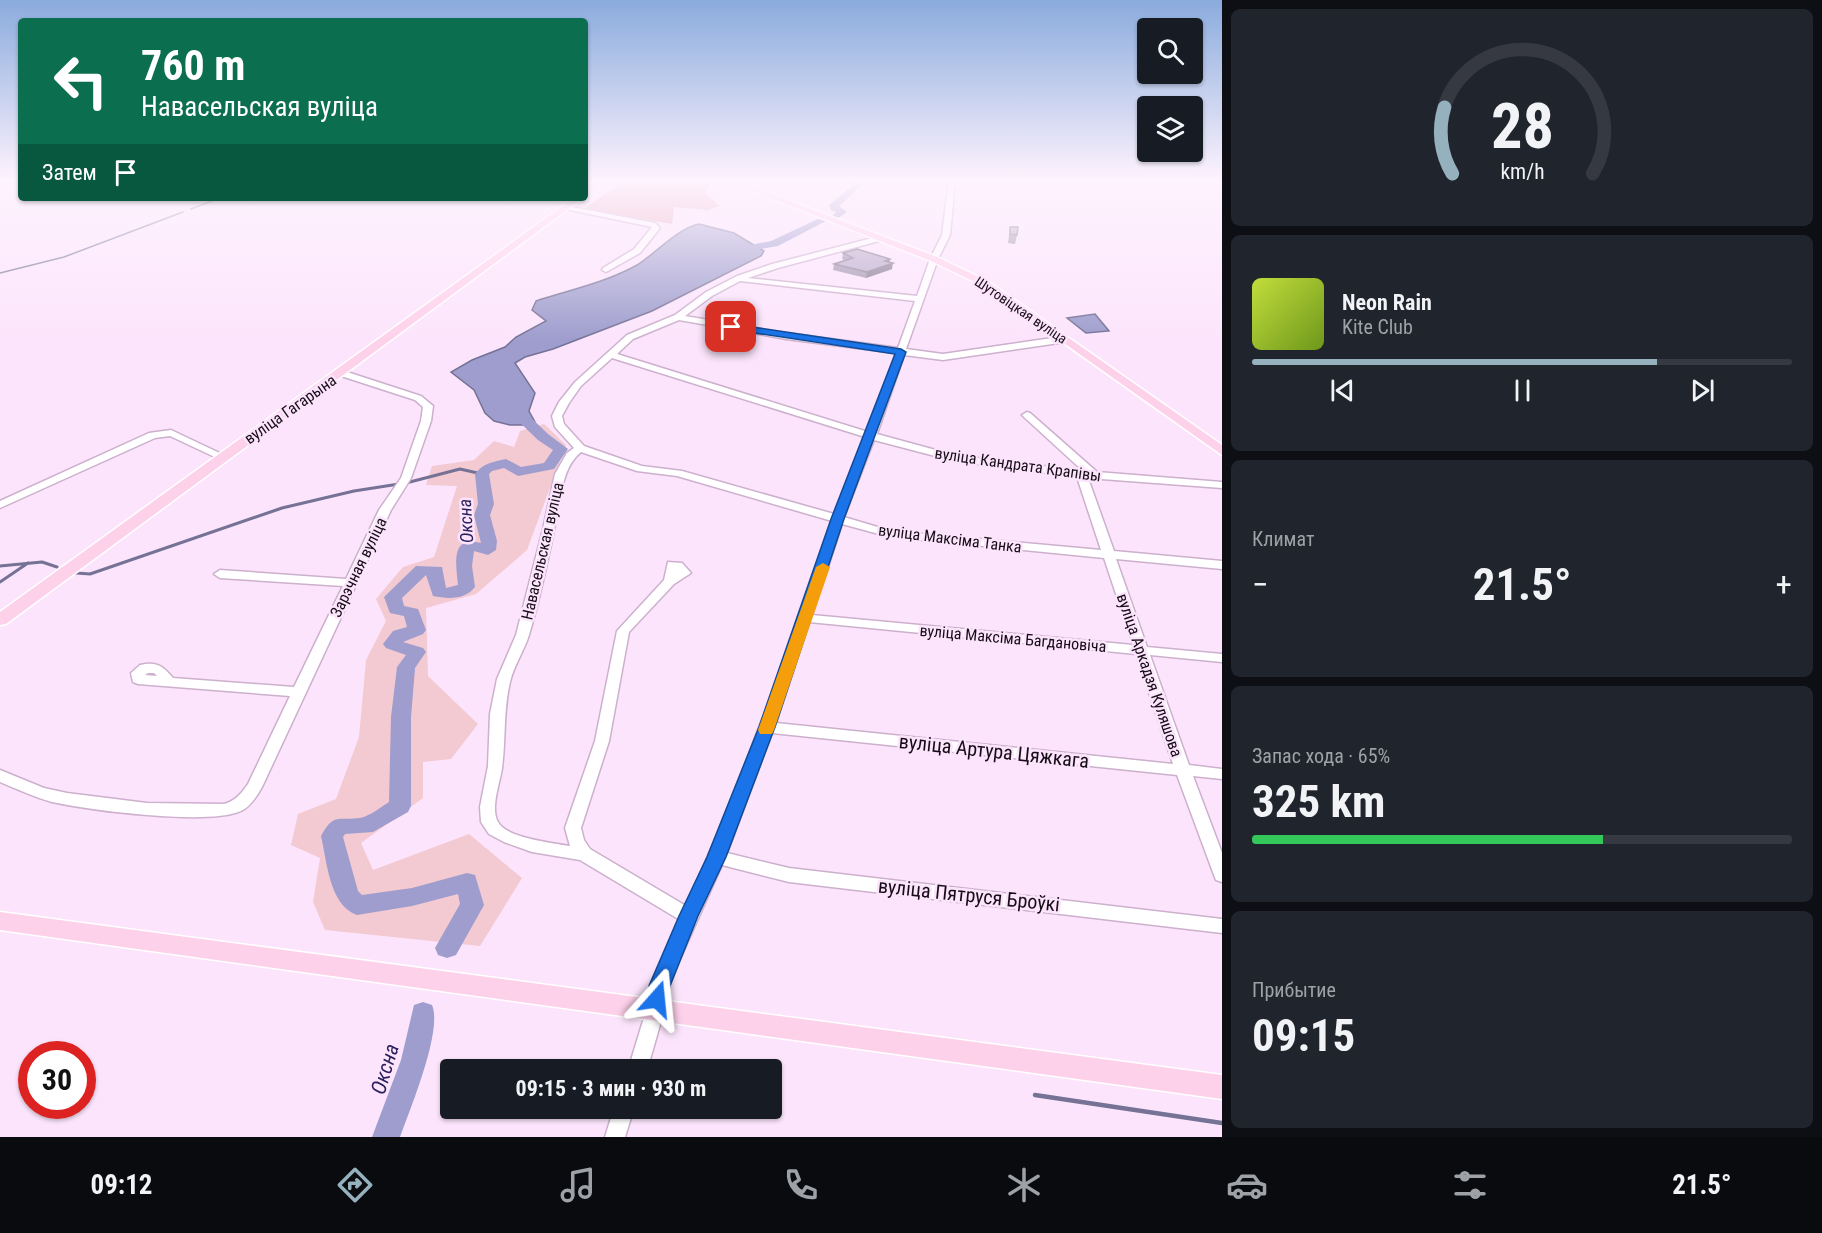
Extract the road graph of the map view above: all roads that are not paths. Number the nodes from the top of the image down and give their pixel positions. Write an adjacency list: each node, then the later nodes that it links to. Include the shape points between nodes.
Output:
1 (531, 234): 14 (main road, вуліца Гагарына)
2 (652, 234): 7 (street, via 637,251)
3 (870, 234): 5 (main road, Шутовіцкая вуліца)
4 (946, 234): 6 (street)
5 (880, 238): 6 (main road, Шутовіцкая вуліца); 8 (street)
6 (934, 259): 9 (street); 11 (main road, Шутовіцкая вуліца, via 986,284)
7 (606, 270)
8 (739, 279): 9 (street); 10 (street, via 709,294)
9 (920, 299): 12 (street)
10 (678, 317): 12 (street); 13 (street, via 630,338)
11 (1066, 339): 12 (street, via 956,356); 18 (main road, Шутовіцкая вуліца)
12 (901, 352): 16 (street)
13 (612, 355): 16 (street, вуліца Кандрата Крапівы); 17 (street, via 578,384 557,416 559,425)
14 (341, 373): 19 (main road, вуліца Гагарына); 28 (street, Зарэчная вуліца, via 418,398 428,406 404,482 385,510)
15 (1027, 415): 20 (street)
16 (871, 436): 20 (street, вуліца Кандрата Крапівы, via 954,458); 23 (street)
17 (580, 448): 23 (street, вуліца Максіма Танка, via 641,469 678,473); 39 (street, Навасельская вуліца, via 560,474 522,635 504,679 488,807 489,822 510,838)
18 (1222, 451)
19 (223, 457): 22 (street, via 171,433 153,435); 30 (main road, вуліца Гагарына)
20 (1088, 474): 21 (street, вуліца Кандрата Крапівы); 24 (street, вуліца Аркадзя Куляшова)
21 (1222, 485)
22 (0, 504)
23 (838, 519): 24 (street, вуліца Максіма Танка, via 890,534); 29 (street)
24 (1108, 555): 25 (street, вуліца Максіма Танка); 31 (street, вуліца Аркадзя Куляшова)
25 (1222, 565)
26 (220, 574): 28 (street)
27 (670, 581): 39 (street, via 623,631 602,741 573,828)
28 (351, 583): 34 (street, Зарэчная вуліца)
29 (805, 618): 31 (street, вуліца Максіма Багдановіча); 35 (street)
30 (0, 620)
31 (1142, 651): 32 (street, вуліца Максіма Багдановіча); 36 (street, вуліца Аркадзя Куляшова)
32 (1222, 658)
33 (170, 683): 34 (street)
34 (298, 692): 38 (street, Зарэчная вуліца, via 254,787 235,808 213,813 95,803 51,796)
35 (767, 727): 36 (street, вуліца Артура Цяжкага); 40 (street)
36 (1183, 770): 37 (street, вуліца Артура Цяжкага); 41 (street, вуліца Аркадзя Куляшова)
37 (1222, 774)
38 (0, 776)
39 (584, 855): 42 (street)
40 (717, 857): 42 (street); 44 (street, вуліца Пятруся Броўкі, via 789,875)
41 (1222, 875)
42 (688, 916): 45 (street, via 659,986)
43 (0, 921): 45 (main road)
44 (1222, 926)
45 (655, 1011): 46 (street); 47 (main road)
46 (640, 1059)
47 (1222, 1087)
48 (621, 1119): 49 (street)
49 (615, 1137)

